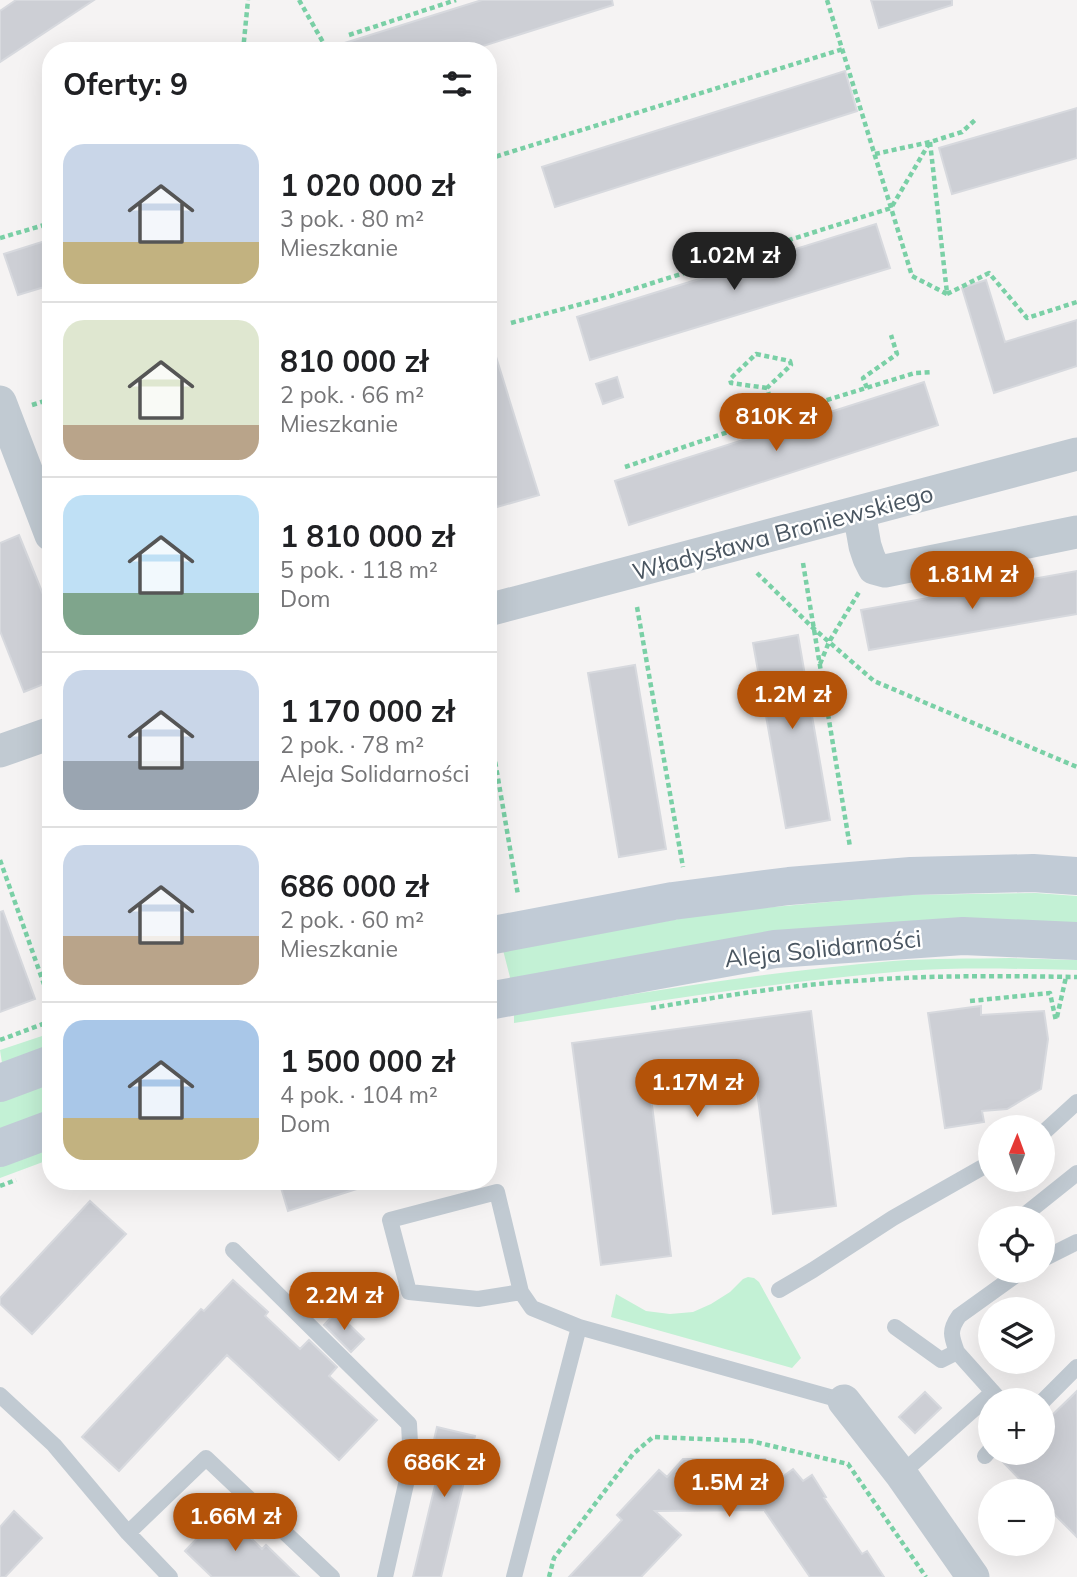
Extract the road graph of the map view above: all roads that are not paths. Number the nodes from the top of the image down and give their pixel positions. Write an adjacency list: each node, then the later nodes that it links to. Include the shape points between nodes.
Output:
1 (15, 404): 3 (street)
2 (1077, 454): 4 (street, Władysława Broniewskiego)
3 (42, 502)
4 (859, 512): 5 (street, via 869,558 874,568 885,571); 6 (street, Władysława Broniewskiego)
5 (1077, 532)
6 (497, 608)
7 (42, 736): 8 (street)
8 (0, 751)
9 (1077, 876): 10 (main road, via 911,876 789,886 673,901)
10 (497, 934)
11 (1072, 959): 12 (main road, Aleja Solidarności, via 962,936 775,949)
12 (497, 998)
13 (42, 1067): 14 (main road)
14 (0, 1083)
15 (1077, 1102): 16 (lane)
16 (1055, 1122)
17 (42, 1132): 18 (main road)
18 (0, 1148)
19 (978, 1170): 26 (lane)
20 (1077, 1173): 21 (lane)
21 (1036, 1206)
22 (1077, 1242): 24 (lane)
23 (233, 1250): 41 (lane, via 409,1424 411,1462)
24 (1055, 1253)
25 (1005, 1283): 30 (lane, via 952,1326)
26 (779, 1290)
27 (521, 1292): 27 (lane, via 497,1192 390,1220 409,1292 478,1299); 28 (lane, via 532,1308)
28 (579, 1327): 35 (lane); 42 (lane)
29 (895, 1327): 30 (lane, via 941,1360)
30 (957, 1352): 32 (lane)
31 (1077, 1367): 33 (lane)
32 (989, 1388)
33 (1055, 1389)
34 (0, 1395): 38 (lane, via 54,1445)
35 (844, 1401): 37 (street)
36 (978, 1411): 37 (lane)
37 (901, 1474): 43 (street)
38 (128, 1533): 39 (lane); 40 (lane, via 206,1458)
39 (170, 1577)
40 (332, 1577)
41 (385, 1577)
42 (514, 1577)
43 (973, 1577)

